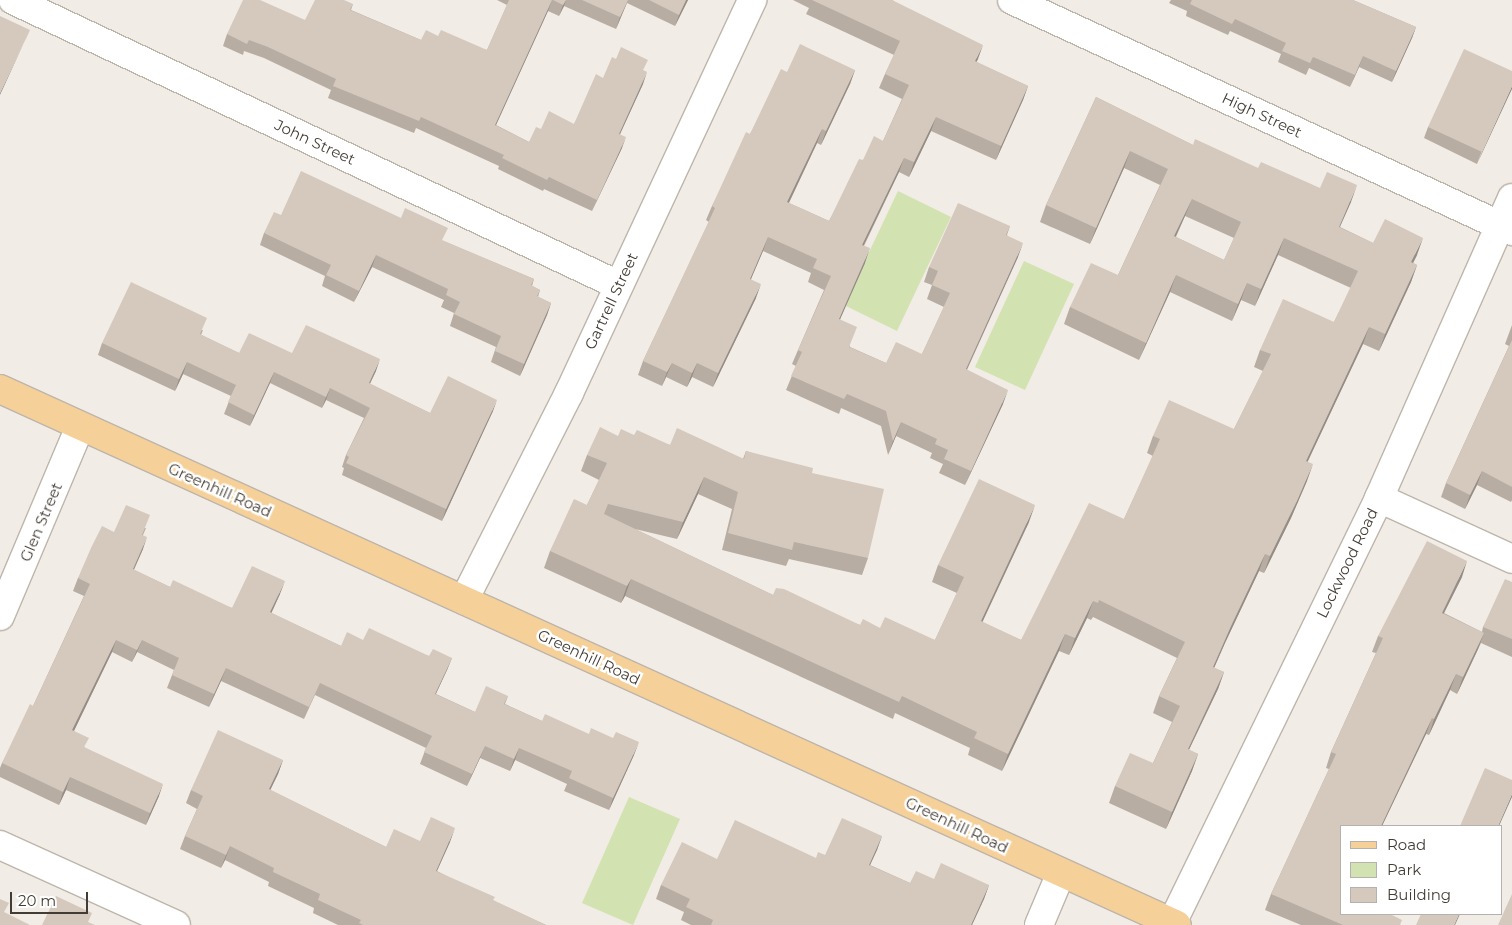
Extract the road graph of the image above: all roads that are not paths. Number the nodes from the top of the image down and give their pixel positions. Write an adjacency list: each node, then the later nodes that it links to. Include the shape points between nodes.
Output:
1 (13, 0): 6 (street, John Street)
2 (752, 0): 6 (street, Gartrell Street)
3 (1012, 0): 5 (street, High Street)
4 (1512, 198): 5 (street, Lockwood Road)
5 (1506, 229): 9 (street, Lockwood Road)
6 (618, 284): 11 (street, Gartrell Street, via 569,392)
7 (0, 389): 8 (main road, Greenhill Road)
8 (80, 427): 11 (main road, Greenhill Road); 12 (street, Glen Street)
9 (1379, 498): 10 (street); 15 (street, Lockwood Road)
10 (1512, 558)
11 (464, 600): 14 (main road, Greenhill Road)
12 (0, 616)
13 (0, 845): 16 (street)
14 (1061, 873): 15 (main road, Greenhill Road); 17 (street)
15 (1175, 924)
16 (176, 925)
17 (1039, 925)

